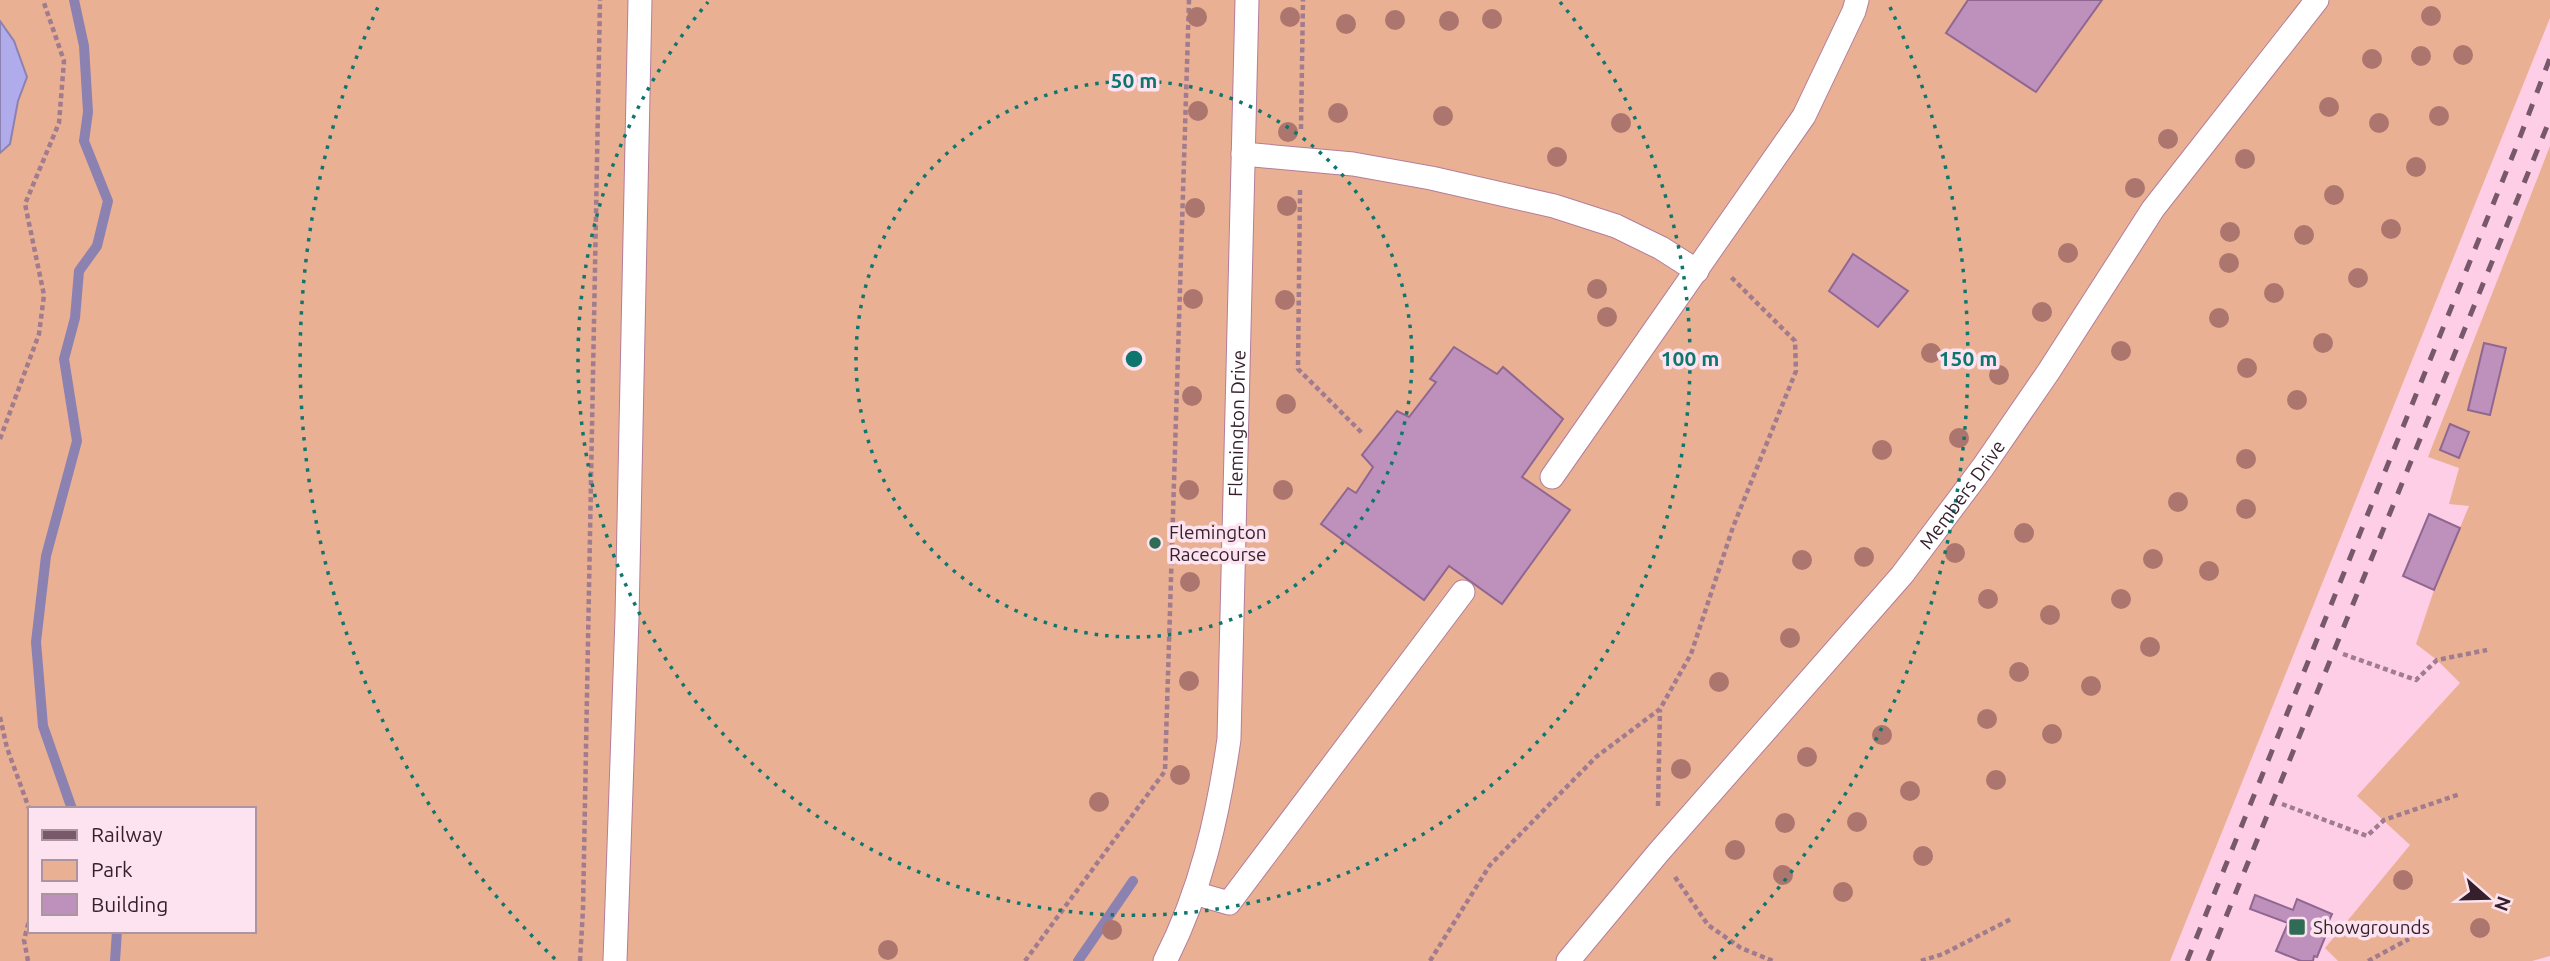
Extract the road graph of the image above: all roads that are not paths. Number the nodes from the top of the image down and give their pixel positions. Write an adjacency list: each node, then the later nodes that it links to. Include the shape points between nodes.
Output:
1 (640, 0): 10 (lane)
2 (1247, 0): 5 (lane, Flemington Drive)
3 (1857, 0): 6 (lane, via 1806,114)
4 (2317, 0): 12 (lane, Members Drive, via 2153,209 2012,425 1902,575)
5 (1243, 154): 6 (lane, via 1353,164 1554,206); 9 (lane, Flemington Drive, via 1229,739 1212,837)
6 (1703, 262): 7 (lane)
7 (1552, 477)
8 (1463, 592): 9 (lane, via 1230,903)
9 (1194, 893): 11 (lane, Flemington Drive)
10 (615, 961)
11 (1165, 961)
12 (1568, 961)

